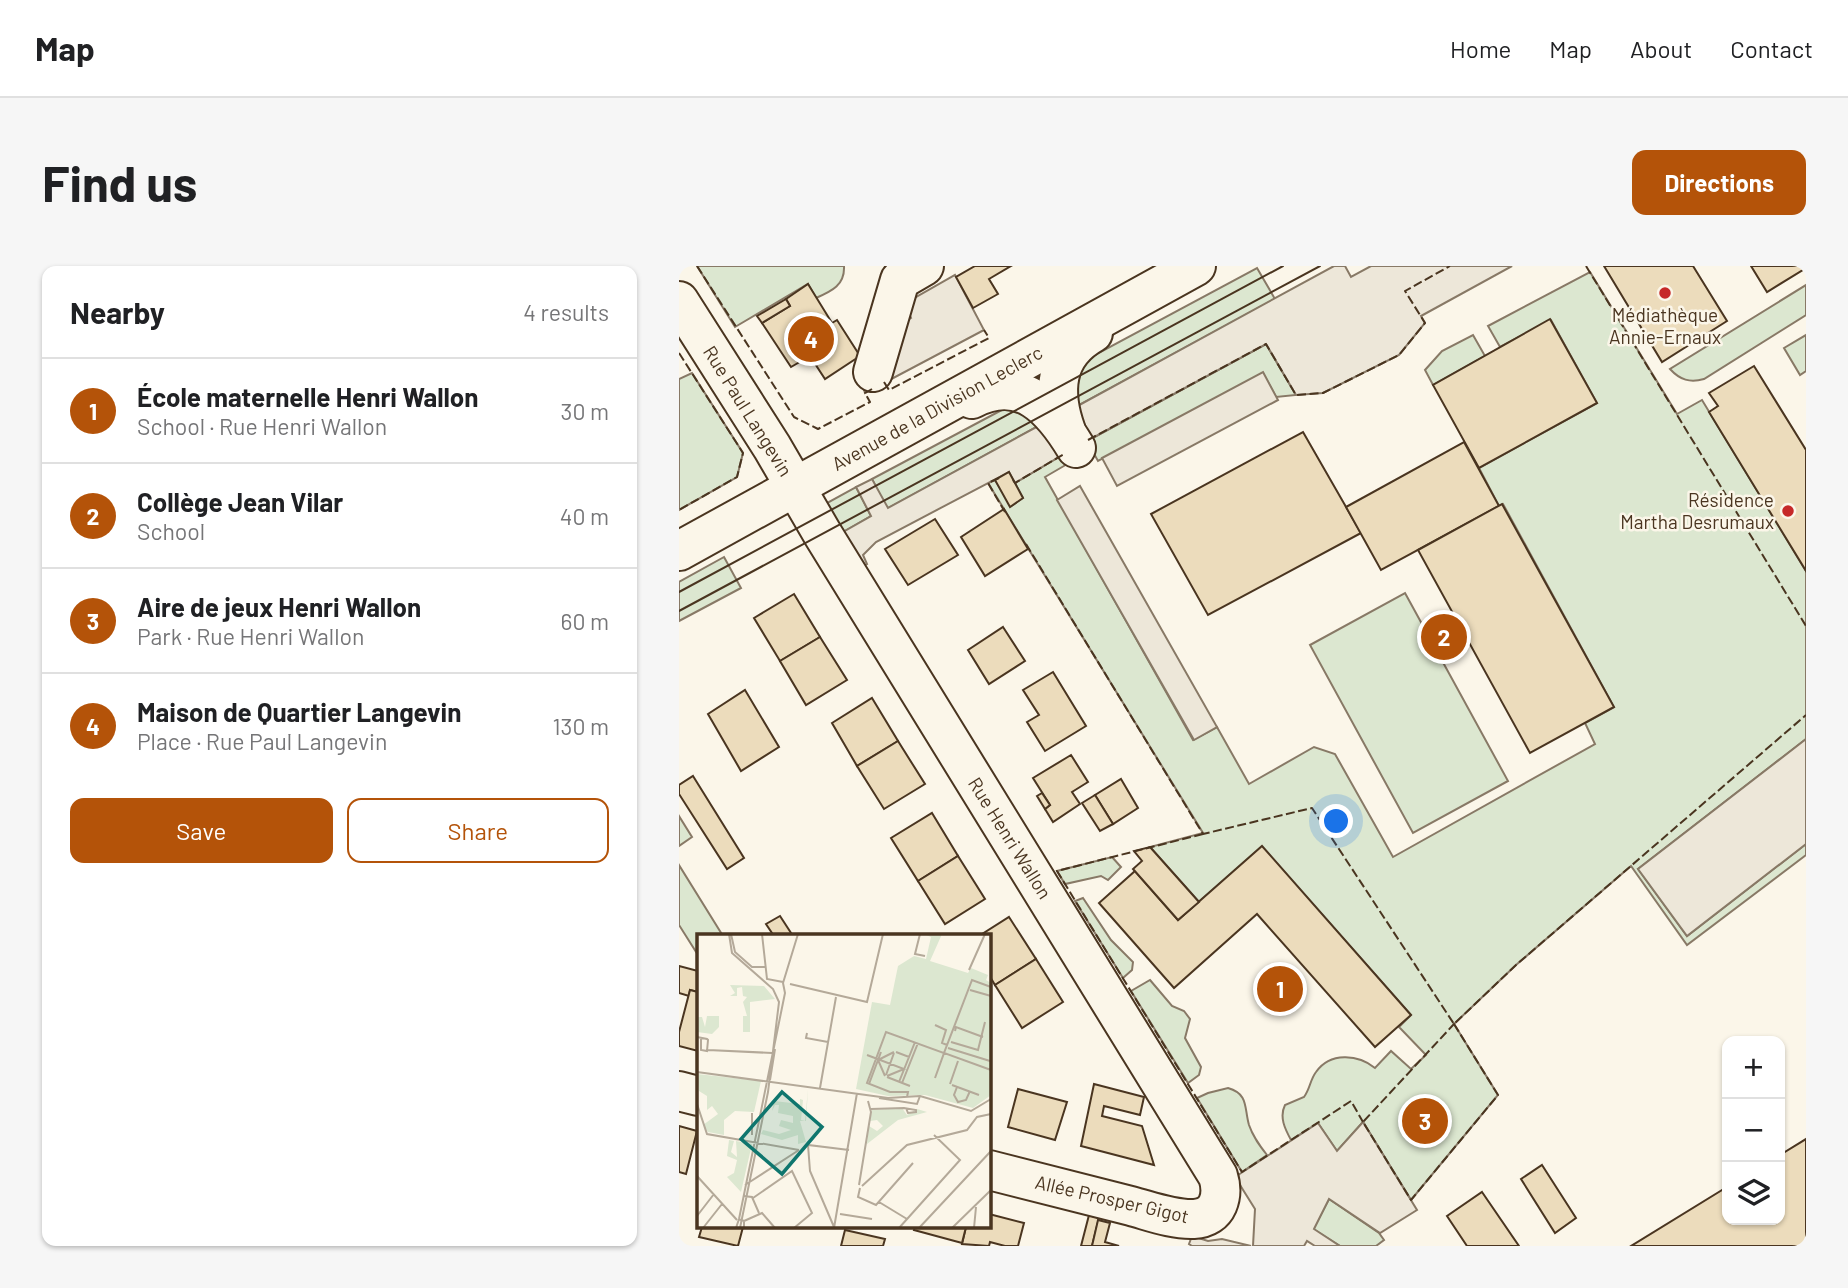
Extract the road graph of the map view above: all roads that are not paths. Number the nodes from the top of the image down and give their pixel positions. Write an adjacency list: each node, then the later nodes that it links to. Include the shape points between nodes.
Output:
1 (924, 266): 5 (street, via 900,280)
2 (1196, 266): 3 (street, Avenue de la Division Leclerc)
3 (1144, 293): 6 (street, Avenue de la Division Leclerc); 6 (street, via 1133,310 1084,338 1062,367 1058,407 1071,439 1051,411 1017,391 980,395 931,421)
4 (679, 301): 7 (street, Rue Paul Langevin)
5 (873, 373)
6 (912, 422): 7 (street, Avenue de la Division Leclerc)
7 (795, 486): 8 (street, Avenue de la Division Leclerc); 12 (street, Rue Henri Wallon, via 1218,1175)
8 (679, 551)
9 (679, 1091): 10 (street)
10 (697, 1096)
11 (991, 1171): 12 (street, Allée Prosper Gigot, via 1195,1219 1217,1206)
12 (1222, 1192)

